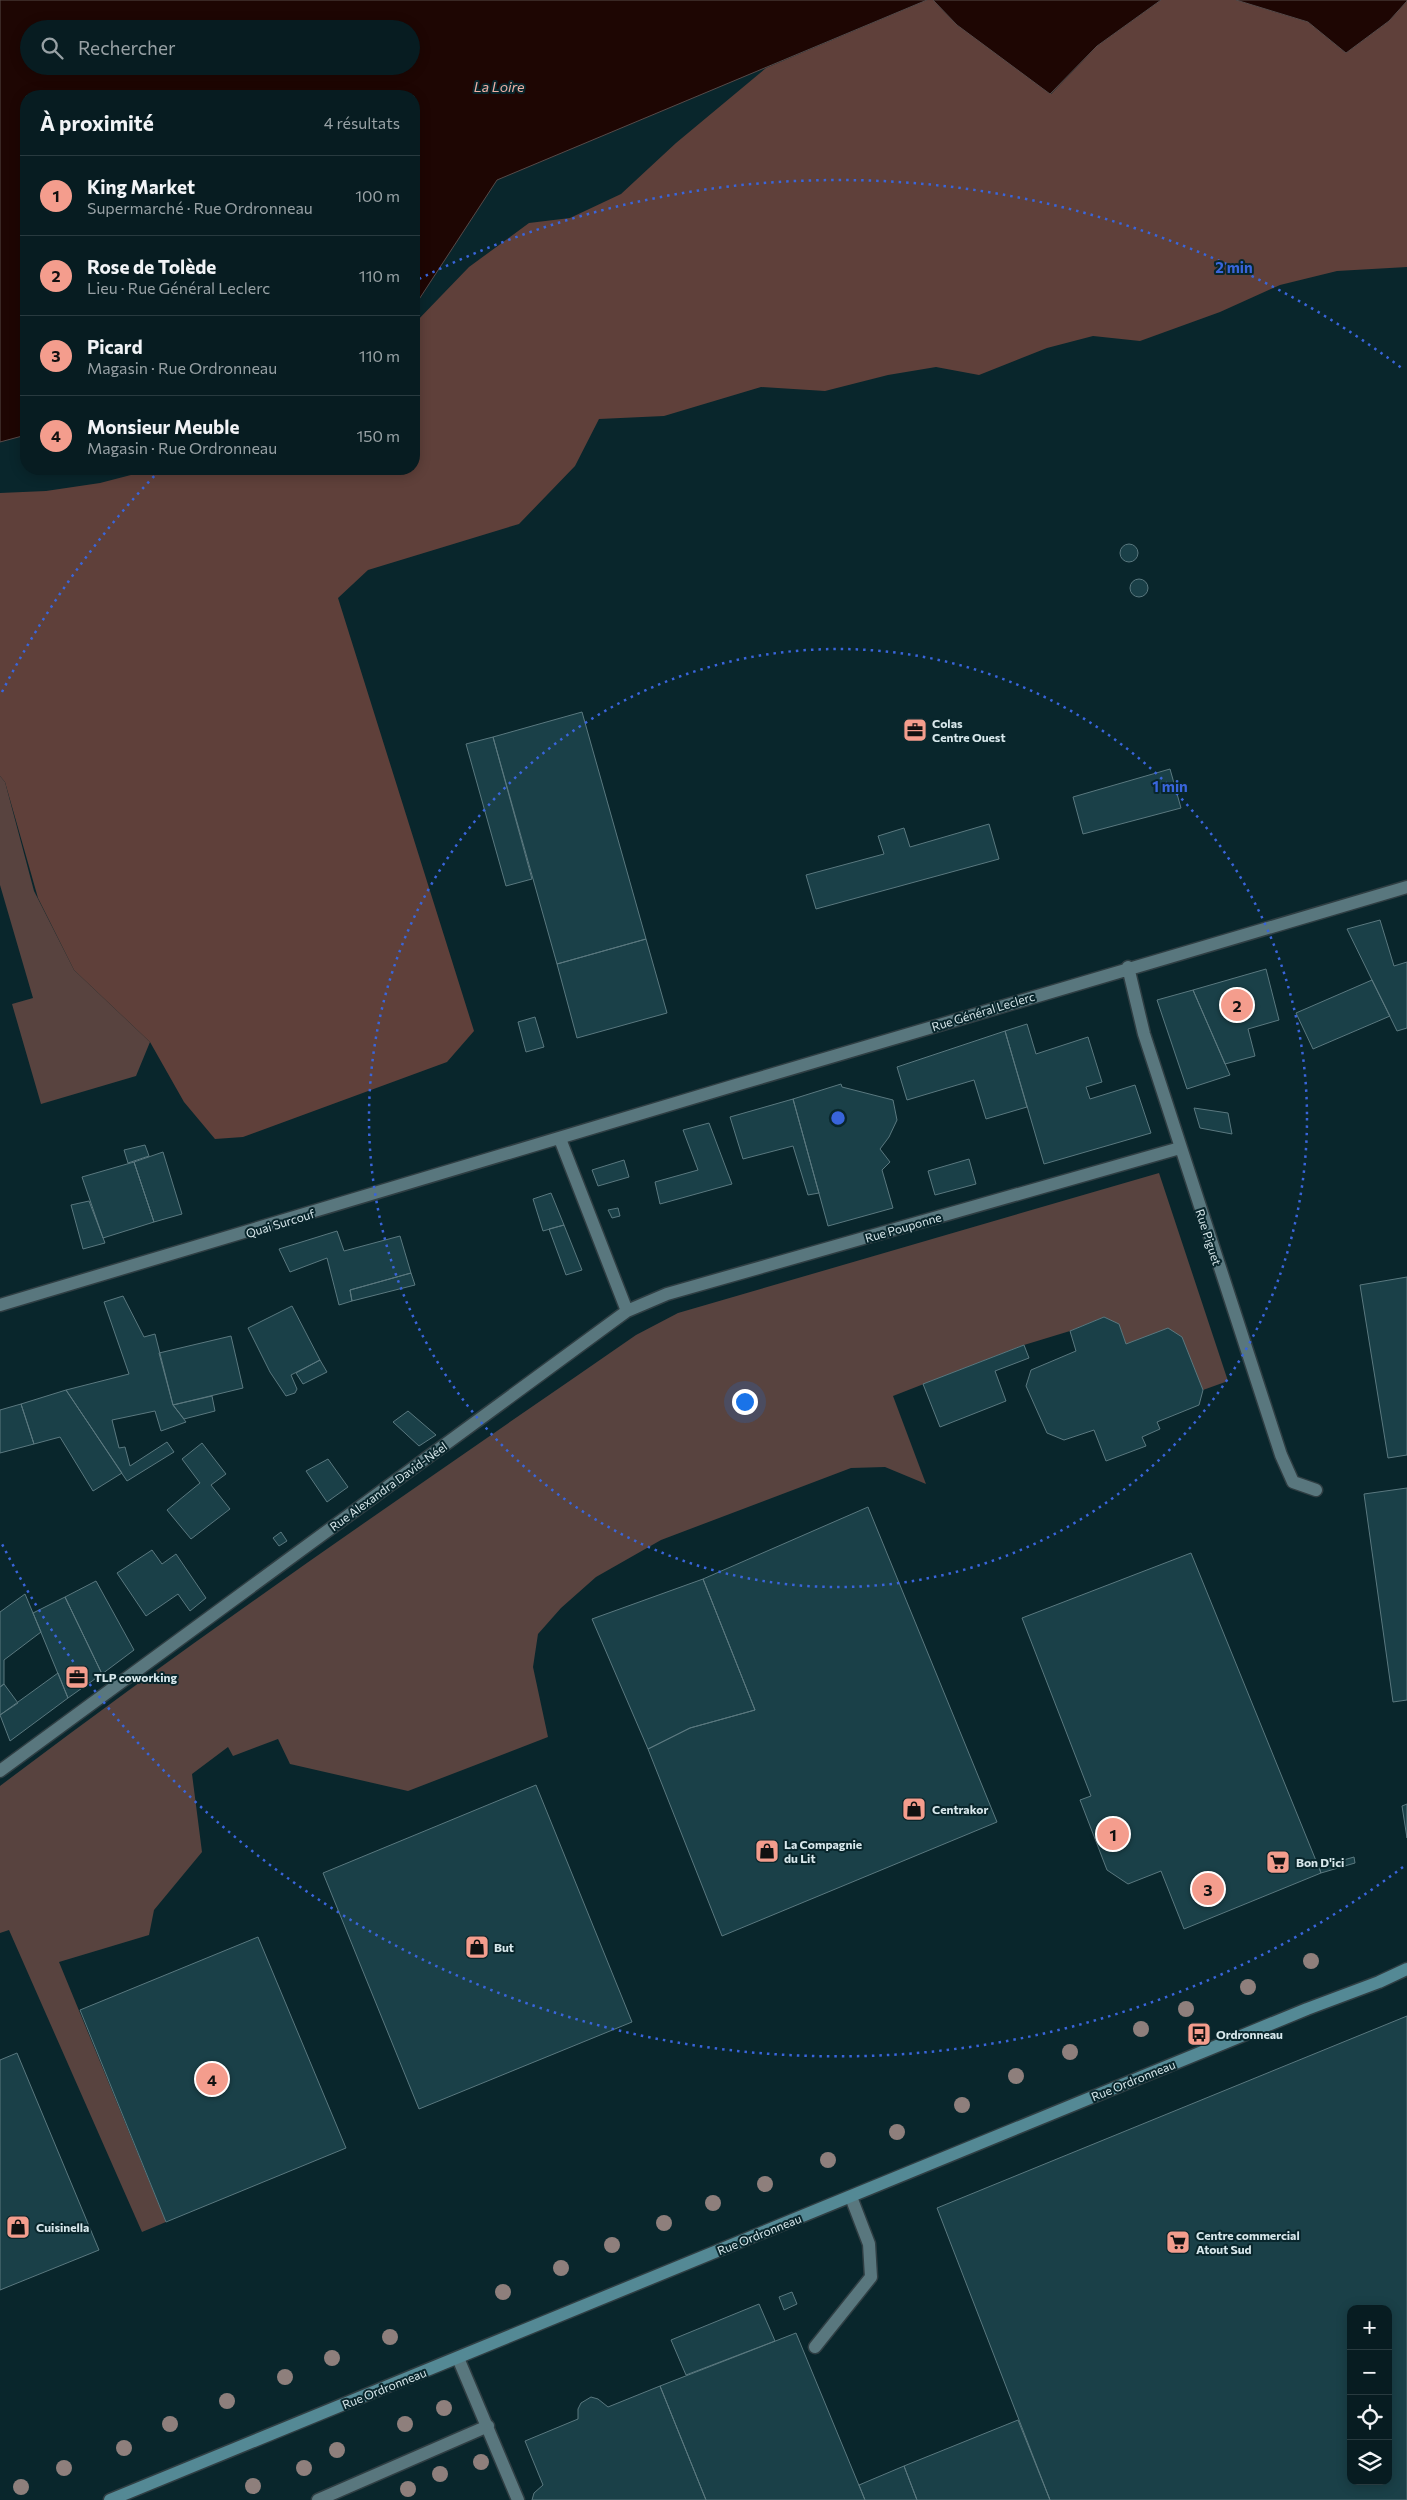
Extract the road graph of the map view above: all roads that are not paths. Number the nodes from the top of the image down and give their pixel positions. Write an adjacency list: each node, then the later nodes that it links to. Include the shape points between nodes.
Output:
1 (1407, 887): 2 (street, Rue Général Leclerc)
2 (1128, 967): 3 (street, Rue Général Leclerc); 4 (street, Rue Piguet, via 1144,1034)
3 (560, 1139): 5 (street, Quai Surcouf); 6 (street)
4 (1180, 1148): 6 (street, Rue Pouponne, via 667,1294); 7 (street, Rue Piguet, via 1281,1455 1293,1482)
5 (0, 1305)
6 (627, 1311): 8 (street, Rue Alexandra David-Néel)
7 (1316, 1490)
8 (0, 1771)
9 (1407, 1968): 10 (street, Rue Ordronneau)
10 (851, 2197): 11 (street, via 869,2244 871,2278); 12 (street, Rue Ordronneau)
11 (815, 2346)
12 (458, 2358): 13 (street); 14 (street, Rue Ordronneau)
13 (488, 2426): 15 (street); 16 (street)
14 (110, 2500)
15 (318, 2500)
16 (518, 2500)

